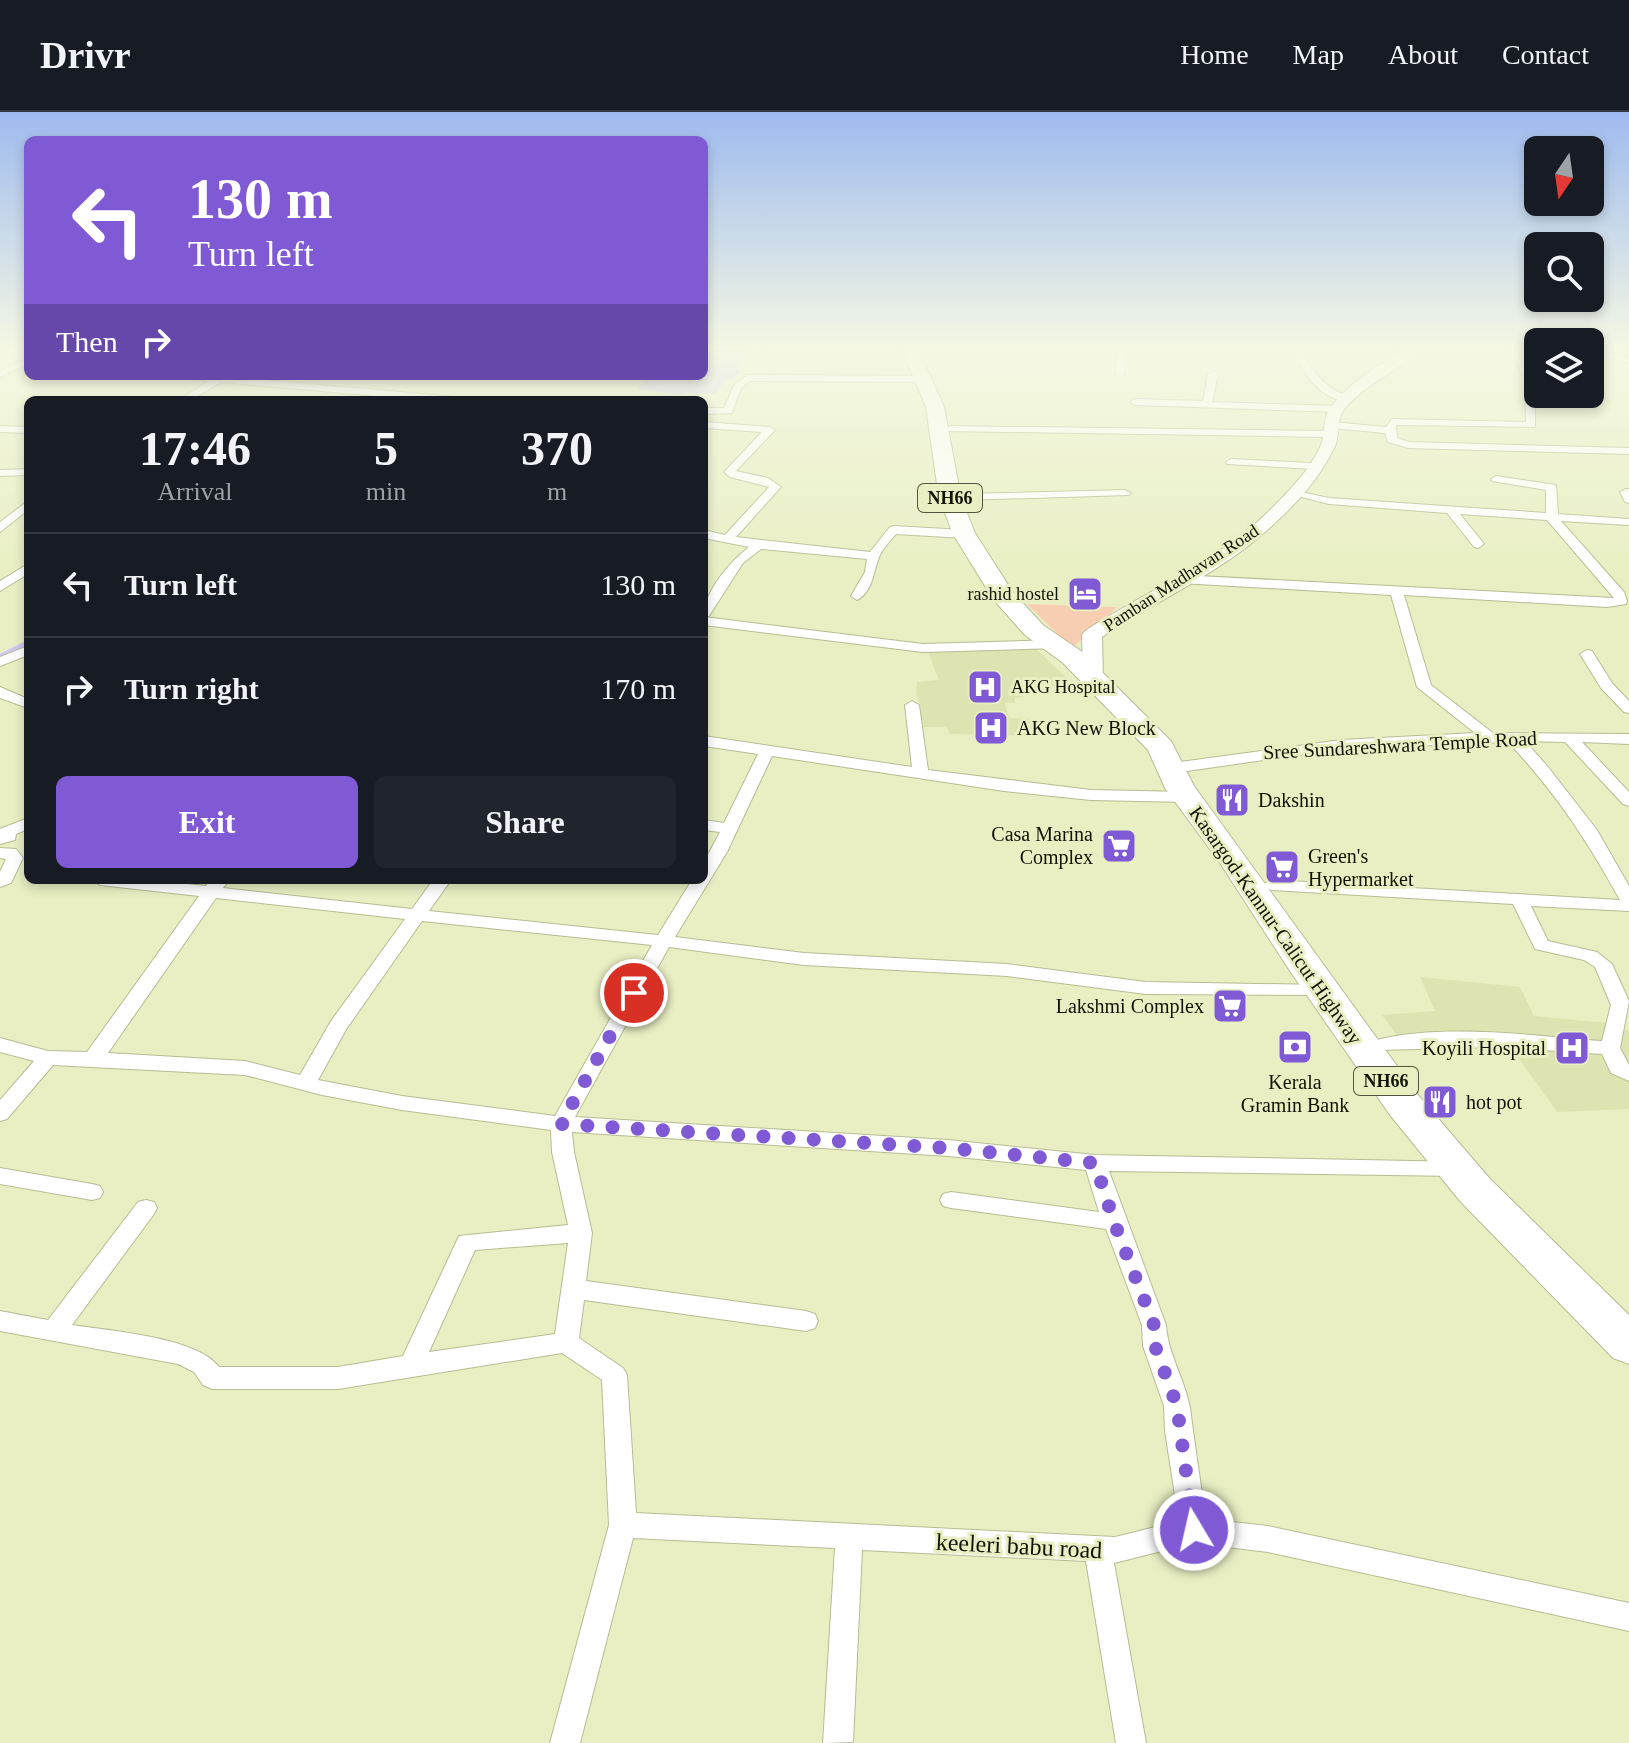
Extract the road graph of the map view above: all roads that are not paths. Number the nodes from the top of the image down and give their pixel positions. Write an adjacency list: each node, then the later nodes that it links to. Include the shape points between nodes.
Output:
1 (938, 423): 27 (highway, Kasargod-Kannur-Calicut Highway / NH66, via 950,498)
2 (948, 423): 9 (highway, Kasargod-Kannur-Calicut Highway / NH66)
3 (1332, 423): 11 (main road, Pamban Madhavan Road)
4 (1392, 423): 12 (street)
5 (1444, 423): 6 (street)
6 (1531, 423)
7 (708, 425): 29 (street, via 770,430 729,472 775,487)
8 (0, 429): 10 (street)
9 (950, 429): 11 (street); 21 (highway, Kasargod-Kannur-Calicut Highway / NH66)
10 (24, 430)
11 (1331, 430): 12 (street); 15 (main road, Pamban Madhavan Road, via 1330,441)
12 (1390, 430): 13 (street, via 1392,440 1408,445)
13 (1629, 451)
14 (1231, 462): 15 (street)
15 (1313, 466): 20 (main road, Pamban Madhavan Road)
16 (24, 472): 17 (street)
17 (0, 473)
18 (1496, 479): 24 (street, via 1552,487)
19 (1125, 493): 21 (street)
20 (1292, 493): 22 (street, via 1329,501); 35 (main road, Pamban Madhavan Road, via 1232,548)
21 (962, 497): 33 (highway, Kasargod-Kannur-Calicut Highway / NH66)
22 (1450, 509): 24 (street); 30 (street)
23 (22, 514): 26 (street)
24 (1552, 518): 25 (street); 37 (street, via 1621,601)
25 (1629, 522)
26 (0, 528)
27 (964, 534): 32 (street, via 893,530); 33 (highway, Kasargod-Kannur-Calicut Highway / NH66)
28 (708, 535): 29 (street)
29 (729, 538): 31 (street)
30 (1478, 544)
31 (758, 545): 32 (street); 39 (street, via 739,561)
32 (873, 556): 38 (street, via 871,572)
33 (988, 556): 41 (highway, Kasargod-Kannur-Calicut Highway / NH66)
34 (24, 571): 36 (street)
35 (1180, 579): 37 (street); 45 (main road, Pamban Madhavan Road, via 1092,635)
36 (0, 587)
37 (1396, 590): 52 (street, via 1424,687)
38 (857, 596)
39 (708, 607)
40 (708, 621): 41 (street, via 923,648)
41 (1046, 635): 45 (highway, Kasargod-Kannur-Calicut Highway / NH66)
42 (24, 652): 44 (street)
43 (1587, 654): 49 (street)
44 (0, 662)
45 (1093, 679): 57 (highway, Kasargod-Kannur-Calicut Highway / NH66, via 1161,747)
46 (0, 691): 47 (street)
47 (24, 703)
48 (912, 705): 56 (street)
49 (1629, 709)
50 (1568, 736): 51 (street, Sree Sundareshwara Temple Road); 53 (street, Sree Sundareshwara Temple Road); 58 (street)
51 (1513, 738): 52 (street, Sree Sundareshwara Temple Road); 72 (street, via 1589,830)
52 (1492, 739): 57 (street, Sree Sundareshwara Temple Road, via 1274,751)
53 (1629, 739)
54 (708, 742): 55 (street, Sree Sundareshwara Temple Road)
55 (767, 750): 56 (street, Sree Sundareshwara Temple Road); 61 (street)
56 (920, 772): 57 (street, Sree Sundareshwara Temple Road, via 1091,795)
57 (1182, 782): 70 (highway, Kasargod-Kannur-Calicut Highway / NH66); 75 (highway, Kasargod-Kannur-Calicut Highway / NH66)
58 (1629, 801)
59 (24, 825): 62 (street)
60 (708, 826): 61 (street)
61 (729, 829): 64 (street)
62 (0, 839)
63 (0, 853): 65 (street, via 15,858)
64 (708, 867)
65 (0, 882)
66 (193, 884): 69 (street)
67 (439, 884): 73 (street)
68 (698, 884): 74 (street)
69 (216, 885): 73 (street); 80 (street)
70 (1271, 885): 71 (street); 77 (highway, Kasargod-Kannur-Calicut Highway / NH66, via 1337,988)
71 (1520, 900): 72 (street); 78 (street, via 1541,945 1603,964 1621,1005)
72 (1629, 904)
73 (417, 914): 74 (street); 82 (street, via 338,1026)
74 (663, 941): 75 (street, via 804,959 1007,970 1146,988); 84 (street)
75 (1322, 991): 86 (highway, Kasargod-Kannur-Calicut Highway / NH66)
76 (0, 1045): 79 (street)
77 (1384, 1045): 78 (street, via 1497,1040); 94 (highway, Kasargod-Kannur-Calicut Highway / NH66, via 1432,1109)
78 (1610, 1048): 81 (street, via 1618,1068)
79 (48, 1058): 80 (street); 83 (street)
80 (93, 1059): 82 (street, via 245,1068)
81 (1629, 1074)
82 (305, 1084): 84 (street)
83 (0, 1114)
84 (561, 1124): 85 (street, via 948,1148); 92 (street)
85 (1095, 1163): 86 (street); 91 (street)
86 (1457, 1168): 99 (highway, Kasargod-Kannur-Calicut Highway / NH66)
87 (0, 1176): 88 (street)
88 (92, 1192)
89 (951, 1200): 91 (street)
90 (146, 1208): 97 (street)
91 (1114, 1222): 102 (street, via 1154,1325 1155,1346 1177,1406)
92 (581, 1233): 93 (street); 100 (street, via 467,1242)
93 (574, 1289): 96 (street); 98 (street)
94 (1629, 1318)
95 (0, 1321): 97 (street)
96 (806, 1321)
97 (54, 1331): 100 (street, via 182,1355 203,1365 212,1378 338,1378)
98 (566, 1342): 100 (street); 101 (street, via 614,1375)
99 (1629, 1345)
100 (411, 1365)
101 (623, 1525): 103 (street, keeleri babu road); 107 (street)
102 (1194, 1530): 104 (street, keeleri babu road, via 1115,1550); 105 (street, keeleri babu road, via 1268,1539)
103 (849, 1539): 104 (street, keeleri babu road); 106 (street)
104 (1098, 1549): 108 (street)
105 (1629, 1617)
106 (838, 1742)
107 (565, 1743)
108 (1131, 1743)

